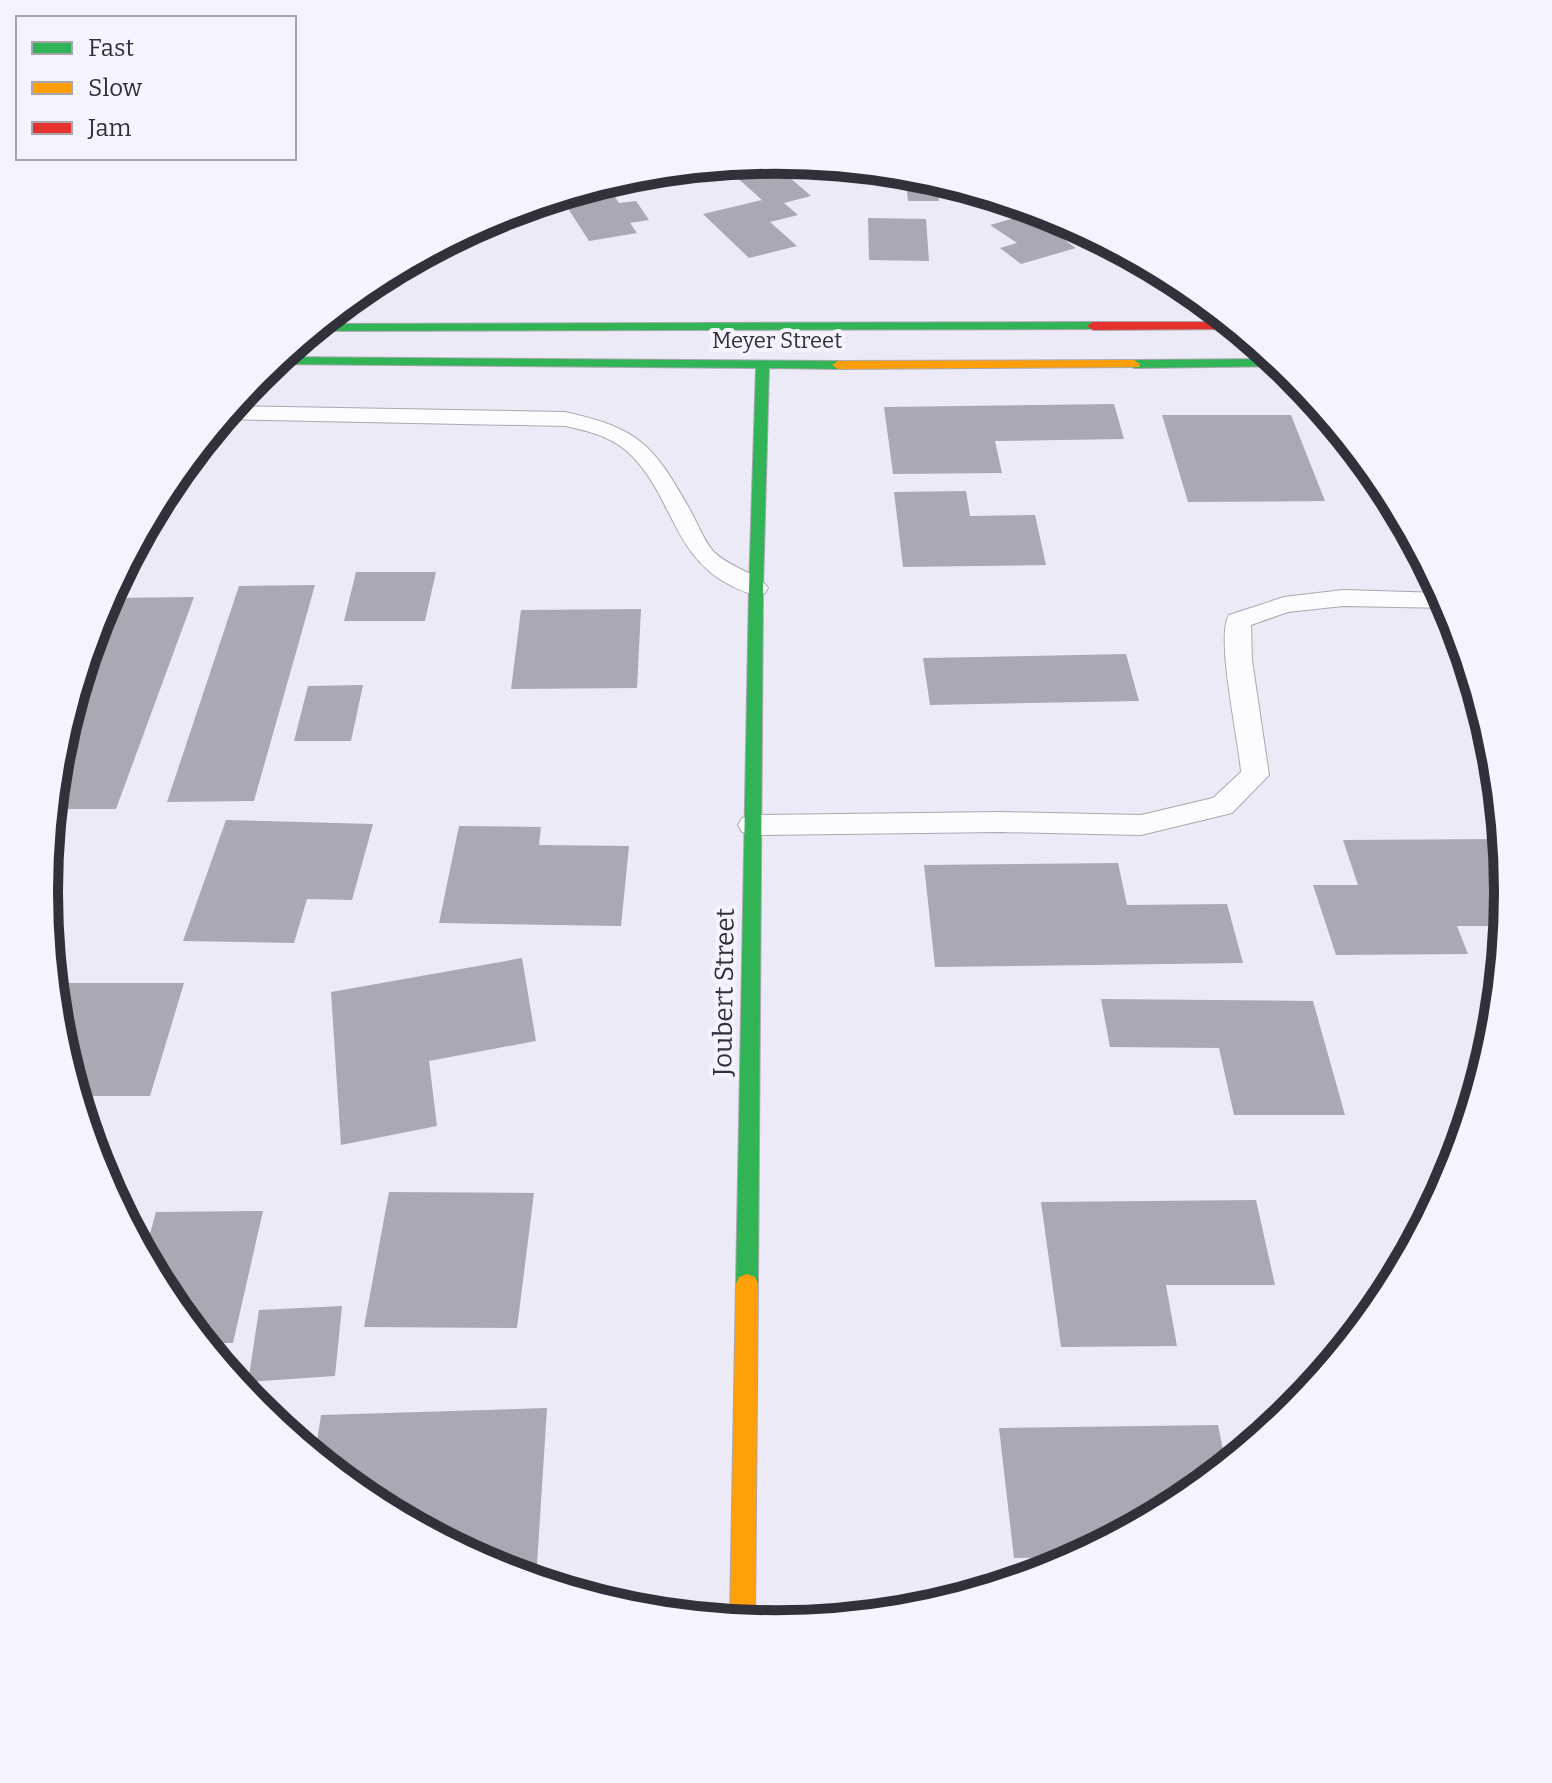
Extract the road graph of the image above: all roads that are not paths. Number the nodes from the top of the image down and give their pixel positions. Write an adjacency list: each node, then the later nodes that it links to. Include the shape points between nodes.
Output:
1 (1218, 326): 2 (main road)
2 (332, 328)
3 (293, 361): 5 (main road, Meyer Street)
4 (1261, 363): 5 (main road, Meyer Street)
5 (763, 365): 7 (main road, Joubert Street)
6 (240, 413): 7 (lane, via 565,419 605,427 651,461 702,553 720,570)
7 (756, 588): 9 (main road, Joubert Street)
8 (1432, 601): 9 (lane, via 1343,598 1284,605 1238,621 1236,651 1254,736 1255,775 1222,806 1141,825)
9 (752, 825): 10 (main road, Joubert Street)
10 (743, 1609)

